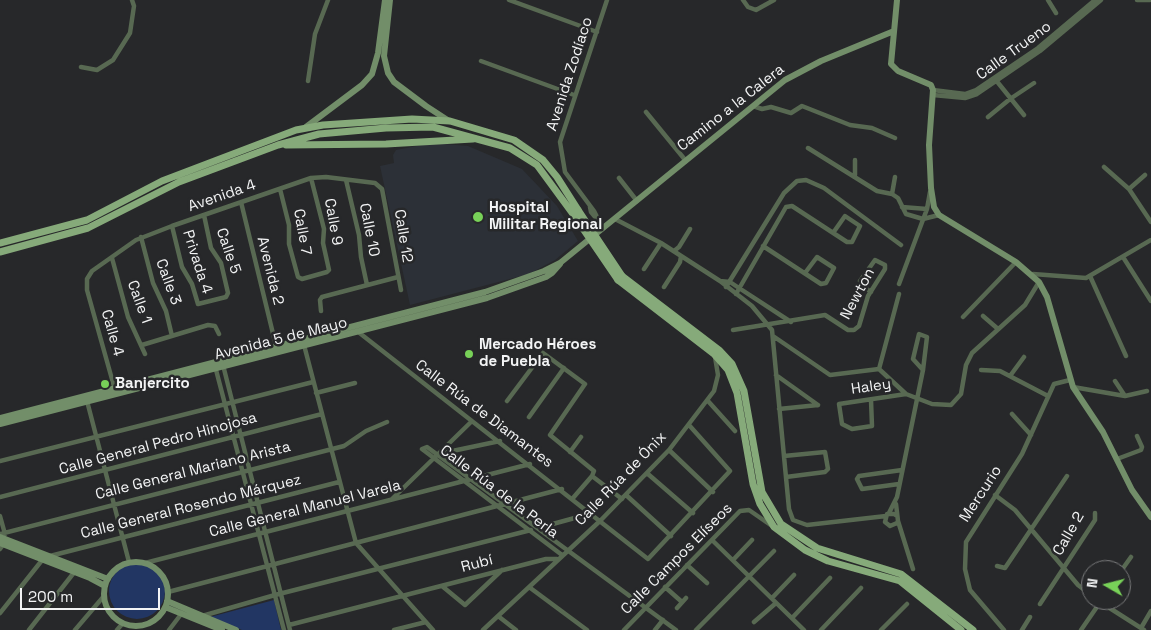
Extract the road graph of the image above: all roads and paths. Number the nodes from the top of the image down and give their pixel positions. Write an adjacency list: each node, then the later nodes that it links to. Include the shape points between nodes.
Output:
1 (132, 0): 20 (street, via 130,33 113,60 96,70)
2 (328, 0): 22 (street, via 315,34)
3 (385, 0): 32 (street, via 372,74)
4 (390, 0): 31 (street, via 384,56 388,73 394,82)
5 (509, 0): 18 (street)
6 (607, 0): 18 (street, Avenida Zodíaco)
7 (743, 0): 8 (street, via 756,10)
8 (774, 0)
9 (897, 0): 17 (street)
10 (1048, 0): 16 (street)
11 (1095, 0): 21 (street, Calle Trueno, via 1038,48)
12 (1101, 0): 21 (street, Calle Trueno, via 1040,51)
13 (1137, 0): 14 (street)
14 (1145, 0): 15 (street)
15 (1150, 0)
16 (1056, 13)
17 (894, 31): 24 (street, via 891,64 931,85); 27 (street, Camino a la Calera, via 801,70)
18 (596, 32): 25 (street, Avenida Zodíaco)
19 (481, 61): 25 (street)
20 (82, 67)
21 (994, 79): 24 (street, Calle Trueno, via 956,96); 26 (street)
22 (308, 81)
23 (1034, 83): 26 (street)
24 (933, 93): 49 (street, via 929,130)
25 (574, 96): 63 (street, Avenida Zodíaco, via 562,132 560,151 565,172)
26 (1010, 99): 29 (street); 30 (street)
27 (753, 106): 33 (street, via 791,112 802,106); 40 (street, Camino a la Calera)
28 (646, 112): 40 (street)
29 (1024, 115)
30 (988, 117)
31 (450, 121): 32 (main road, via 412,119); 57 (main road, via 498,134 526,147 557,177)
32 (305, 128): 37 (main road)
33 (895, 138)
34 (486, 140): 35 (main road); 35 (main road, via 433,127 414,127 325,133); 57 (main road, via 510,148 538,165)
35 (278, 145): 38 (main road)
36 (808, 148): 42 (street)
37 (241, 151): 38 (main road); 69 (main road, via 162,181 87,220)
38 (244, 159): 74 (main road, via 180,182 88,228)
39 (855, 160): 42 (street)
40 (686, 161): 53 (street, Camino a la Calera)
41 (1104, 167): 51 (street)
42 (855, 175): 52 (street, via 877,191)
43 (1145, 175): 51 (street)
44 (895, 177): 52 (street)
45 (311, 178): 47 (street, Avenida 4); 50 (street, Avenida 4); 86 (street, Calle 9, via 324,229 329,270)
46 (619, 178): 53 (street)
47 (346, 180): 48 (street, Avenida 4); 91 (street, Calle 10, via 360,235)
48 (380, 186): 83 (street, Calle 12)
49 (931, 188): 56 (street); 59 (street)
50 (280, 189): 54 (street, Avenida 4); 86 (street, Calle 7, via 289,225 289,244)
51 (1129, 189): 62 (street)
52 (892, 194): 55 (street)
53 (637, 201): 60 (street, Camino a la Calera)
54 (241, 202): 58 (street, Avenida 4); 115 (street, Avenida 2)
55 (902, 207): 56 (street); 61 (street, via 910,216)
56 (926, 210): 61 (street)
57 (576, 212): 84 (main road, bridge)
58 (204, 215): 64 (street, Avenida 4); 100 (street, Calle 5, via 211,248 221,263 228,293 226,297)
59 (939, 215): 61 (street); 78 (street)
60 (615, 219): 63 (street, Camino a la Calera); 70 (street)
61 (923, 219): 90 (street)
62 (1150, 219)
63 (602, 225): 106 (street, Avenida 5 de Mayo, via 560,263 510,287)
64 (172, 226): 67 (street, Avenida 4); 100 (street, Privada 4, via 182,267)
65 (690, 229): 73 (street)
66 (832, 233): 66 (street, via 850,243 860,226 845,216); 72 (street, via 789,206)
67 (141, 237): 77 (street, Avenida 4); 111 (street, Calle 3)
68 (1151, 240): 76 (street)
69 (0, 243)
70 (661, 243): 73 (street); 79 (street)
71 (901, 245): 88 (street, via 824,188 806,180 797,181 784,193)
72 (763, 246): 80 (street); 94 (street)
73 (674, 251): 75 (street)
74 (0, 252)
75 (681, 256): 87 (street); 92 (street)
76 (1123, 257): 82 (street); 99 (street)
77 (112, 258): 85 (street, Avenida 4, via 92,271); 113 (street, Calle 1, via 128,317)
78 (1016, 262): 81 (street); 103 (street)
79 (644, 269)
80 (805, 273): 80 (street, via 819,257 834,268 824,284)
81 (1033, 274): 82 (street); 89 (street)
82 (1090, 276): 119 (street)
83 (398, 277): 91 (street); 95 (street, Calle 12)
84 (620, 278): 117 (main road); 296 (main road, via 719,350 732,364 744,391 762,492 781,524 817,548 902,574)
85 (87, 279): 132 (street, Calle 4, via 87,290)
86 (300, 279)
87 (720, 281): 88 (street); 93 (street)
88 (730, 282): 93 (street); 94 (street)
89 (1039, 282): 107 (street, via 1025,305); 131 (street, via 1047,297)
90 (899, 284)
91 (367, 285): 101 (street, via 322,297)
92 (664, 287)
93 (726, 287): 97 (street)
94 (739, 288): 97 (street); 104 (street)
95 (401, 290)
96 (871, 292): 96 (street, Newton, via 886,267 875,260 860,281); 104 (street, Newton, via 859,326 854,330 848,330 825,315)
97 (736, 294): 105 (street)
98 (898, 294): 123 (street)
99 (1151, 301)
100 (200, 304)
101 (321, 311)
102 (983, 316): 107 (street)
103 (963, 317)
104 (791, 322): 105 (street)
105 (769, 325): 108 (street); 112 (street)
106 (355, 329): 110 (street, Avenida 5 de Mayo); 150 (street, Calle Rúa de Diamantes)
107 (998, 329): 138 (street, via 972,353 966,365 961,394 955,403 939,406)
108 (733, 330)
109 (219, 334): 111 (street, via 211,325)
110 (330, 335): 114 (street, Avenida 5 de Mayo); 115 (street, Avenida 5 de Mayo)
111 (172, 336): 113 (street)
112 (773, 336): 123 (street, via 830,375); 126 (street)
113 (142, 345): 116 (street, Calle 1)
114 (304, 345): 118 (street, Avenida 5 de Mayo); 129 (street)
115 (276, 346): 118 (street, Avenida 5 de Mayo)
116 (145, 354)
117 (714, 354): 142 (street, Calle Rúa de Ónix, via 717,381); 208 (main road, via 733,380 753,484)
118 (257, 355): 121 (street, Avenida 5 de Mayo)
119 (1126, 356)
120 (1024, 357): 127 (street)
121 (219, 364): 132 (street, Avenida 5 de Mayo); 143 (street); 144 (street)
122 (564, 368): 141 (street, via 544,353); 148 (street); 164 (street, via 585,384 550,435)
123 (879, 369): 135 (street)
124 (922, 370): 124 (street, via 927,337 919,334 913,357); 138 (street)
125 (981, 370): 127 (street, via 996,370)
126 (776, 375): 145 (street); 145 (street, via 818,405)
127 (1010, 376): 136 (street)
128 (1115, 381): 137 (street)
129 (313, 382): 134 (street); 143 (street)
130 (355, 383): 134 (street)
131 (1072, 383): 136 (street, Mercurio, via 1056,382); 137 (street); 167 (street)
132 (115, 391): 140 (street, Avenida 5 de Mayo); 149 (street, Avenida 5 de Mayo)
133 (1147, 391): 137 (street)
134 (316, 393): 146 (street)
135 (906, 394): 138 (street); 139 (street, Haley)
136 (1048, 396): 156 (street, Mercurio)
137 (1125, 396)
138 (917, 399): 171 (street)
139 (871, 400): 139 (street, Haley, via 839,404 843,426 870,428 873,423)
140 (87, 401): 152 (street, Avenida 5 de Mayo); 157 (street)
141 (507, 401)
142 (708, 401): 153 (street, Calle Rúa de Ónix); 154 (street)
143 (232, 402): 144 (street); 155 (street)
144 (225, 404): 157 (street); 159 (street)
145 (779, 409): 166 (street)
146 (322, 414): 155 (street, Calle General Pedro Hinojosa); 162 (street)
147 (1012, 414): 156 (street)
148 (529, 417)
149 (0, 418)
150 (472, 421): 161 (street, Calle Rúa de Diamantes); 165 (street)
151 (387, 422): 162 (street, Calle General Mariano Arista, via 348,444)
152 (0, 424)
153 (689, 425): 163 (street, Calle Rúa de Ónix); 183 (street, via 730,471)
154 (734, 431)
155 (240, 435): 159 (street, Calle General Pedro Hinojosa); 170 (street)
156 (1030, 435): 185 (street, Mercurio, via 1022,454)
157 (96, 436): 168 (street); 172 (street)
158 (1137, 436): 167 (street, via 1141,450)
159 (234, 437): 172 (street, Calle General Pedro Hinojosa); 173 (street)
160 (582, 437): 164 (street)
161 (500, 441): 165 (street); 169 (street, Calle Rúa de Diamantes)
162 (331, 449): 170 (street, Calle General Mariano Arista); 179 (street)
163 (669, 450): 174 (street, Calle Rúa de Ónix); 183 (street)
164 (570, 452): 175 (street, via 594,471)
165 (435, 456): 178 (street, Calle Rúa de la Perla); 180 (street, Calle Rúa de la Perla); 190 (street)
166 (784, 456): 177 (street); 177 (street, via 826,454 827,471)
167 (1117, 459): 196 (street, via 1132,490)
168 (0, 461)
169 (530, 464): 178 (street, Calle General Manuel Varela); 182 (street, Calle Rúa de Diamantes)
170 (248, 469): 173 (street, Calle General Mariano Arista); 191 (street)
171 (902, 470): 181 (street); 181 (street, via 859,476 857,479 862,489)
172 (105, 471): 186 (street, Calle General Pedro Hinojosa); 192 (street)
173 (242, 471): 192 (street, Calle General Mariano Arista); 193 (street)
174 (648, 474): 184 (street, Calle Rúa de Ónix); 199 (street)
175 (592, 476): 188 (street); 189 (street)
176 (1067, 476): 210 (street)
177 (786, 477): 205 (street, via 789,509 797,523 807,525)
178 (472, 480): 180 (street, Calle General Manuel Varela); 194 (street, Calle Rúa de la Perla)
179 (339, 482): 191 (street, Calle General Rosendo Márquez); 197 (street)
180 (464, 482): 190 (street, Calle General Manuel Varela); 195 (street, Calle Rúa de la Perla)
181 (899, 484): 187 (street)
182 (562, 489): 188 (street, Calle Rúa de Diamantes); 194 (street)
183 (713, 492): 199 (street)
184 (626, 495): 189 (street, Calle Rúa de Ónix); 214 (street)
185 (995, 495): 210 (street, via 1015,510); 297 (street, Mercurio, via 966,542 965,569 970,590)
186 (0, 497)
187 (897, 497): 201 (street); 204 (street)
188 (574, 498): 198 (street, Calle Rúa de Diamantes)
189 (622, 499): 206 (street, Calle Rúa de Ónix)
190 (391, 500): 197 (street, Calle General Manuel Varela)
191 (257, 503): 193 (street, Calle General Rosendo Márquez); 212 (street)
192 (114, 504): 215 (street); 217 (street, Calle General Mariano Arista)
193 (251, 504): 213 (street); 215 (street, Calle General Rosendo Márquez)
194 (504, 504): 195 (street); 209 (street, Calle Rúa de la Perla)
195 (497, 506): 211 (street, Calle Rúa de la Perla); 220 (street)
196 (1149, 509): 203 (street)
197 (347, 512): 212 (street, Calle General Manuel Varela); 220 (street)
198 (593, 513): 206 (street, Calle Rúa de Diamantes); 209 (street)
199 (693, 513): 214 (street)
200 (1095, 513): 236 (street, Calle 2, via 1095,520)
201 (888, 515): 204 (street); 205 (street); 207 (street)
202 (0, 516): 217 (street)
203 (1151, 517)
204 (897, 518): 207 (street, via 894,526); 216 (street)
205 (868, 519): 207 (street)
206 (601, 520): 214 (street, Calle Rúa de Diamantes, via 648,559); 221 (street, Calle Rúa de Ónix)
207 (888, 525): 216 (street)
208 (774, 527): 218 (street, Calle Campos Elíseos, via 749,510 742,510); 295 (main road, via 805,550 828,561 900,582)
209 (538, 528): 211 (street); 221 (street, Calle Rúa de la Perla)
210 (1031, 529): 233 (street, via 1005,568); 236 (street)
211 (530, 530): 223 (street, Calle Rúa de la Perla); 234 (street)
212 (265, 534): 213 (street, Calle General Manuel Varela); 231 (street)
213 (260, 535): 230 (street, Calle General Manuel Varela); 231 (street)
214 (672, 536)
215 (122, 537): 225 (street, Calle General Rosendo Márquez); 229 (street)
216 (903, 539): 235 (street)
217 (2, 540): 225 (street)
218 (712, 540): 227 (street); 232 (street, Calle Campos Elíseos)
219 (752, 540): 227 (street)
220 (356, 543): 231 (street); 234 (street)
221 (568, 550): 223 (street, Calle Rúa de Ónix); 259 (street, Calle Rúa de la Perla)
222 (774, 551): 240 (street)
223 (562, 555): 226 (street, Calle Rúa de Ónix)
224 (1131, 557): 228 (street)
225 (46, 558): 237 (street); 264 (street)
226 (558, 559): 238 (street, Rubí); 246 (street, Calle Rúa de Ónix)
227 (733, 560): 240 (street)
228 (1129, 560)
229 (129, 562): 230 (street); 242 (street, via 117,568)
230 (145, 563): 250 (street, via 164,577)
231 (270, 564): 250 (street); 251 (street)
232 (687, 565): 243 (street); 247 (street, Calle Campos Elíseos)
233 (997, 566)
234 (379, 568): 251 (street); 252 (street)
235 (913, 568)
236 (1064, 568): 249 (street); 258 (street)
237 (77, 570): 242 (street); 244 (street); 277 (street)
238 (503, 570): 245 (street, Rubí); 245 (street, via 465,605)
239 (794, 575): 254 (street)
240 (749, 576): 254 (street); 291 (street)
241 (830, 578): 269 (street)
242 (108, 579): 244 (street)
243 (707, 583)
244 (105, 586): 253 (street)
245 (442, 586): 252 (street, Rubí)
246 (529, 587): 266 (street, Calle Rúa de Ónix); 287 (street)
247 (666, 587): 259 (street, Calle Campos Elíseos); 260 (street, via 684,600)
248 (861, 588): 293 (street)
249 (1081, 588)
250 (168, 592): 256 (street)
251 (278, 594): 268 (street); 274 (street); 282 (street)
252 (402, 595): 271 (street); 274 (street, Rubí)
253 (104, 596): 273 (street, via 108,610); 278 (street)
254 (772, 598): 255 (street)
255 (776, 602): 269 (street); 272 (street)
256 (166, 604): 265 (street); 268 (street); 273 (street, via 155,620 148,624 131,626)
257 (907, 604): 294 (street)
258 (1040, 604)
259 (646, 608): 270 (street, Calle Rúa de la Perla); 288 (street, Calle Campos Elíseos)
260 (677, 608)
261 (1093, 610): 299 (street)
262 (1113, 610): 276 (street)
263 (1151, 611): 276 (street)
264 (0, 613)
265 (182, 614): 268 (street); 280 (street)
266 (498, 616): 285 (street, Calle Rúa de Ónix); 286 (street)
267 (1030, 617): 298 (street)
268 (200, 618): 275 (street)
269 (792, 618): 292 (street)
270 (663, 620): 289 (street); 290 (street, Calle Rúa de la Perla)
271 (426, 622): 283 (street); 284 (street)
272 (754, 622)
273 (123, 623): 279 (street)
274 (289, 627)
275 (222, 629): 281 (street)
276 (1142, 629)
277 (29, 630)
278 (75, 630)
279 (118, 630)
280 (169, 630)
281 (236, 630)
282 (284, 630)
283 (394, 630)
284 (433, 630)
285 (483, 630)
286 (516, 630)
287 (587, 630)
288 (624, 630)
289 (655, 630)
290 (676, 630)
291 (696, 630)
292 (804, 630)
293 (822, 630)
294 (881, 630)
295 (960, 630)
296 (973, 630)
297 (1004, 630)
298 (1022, 630)
299 (1081, 630)

